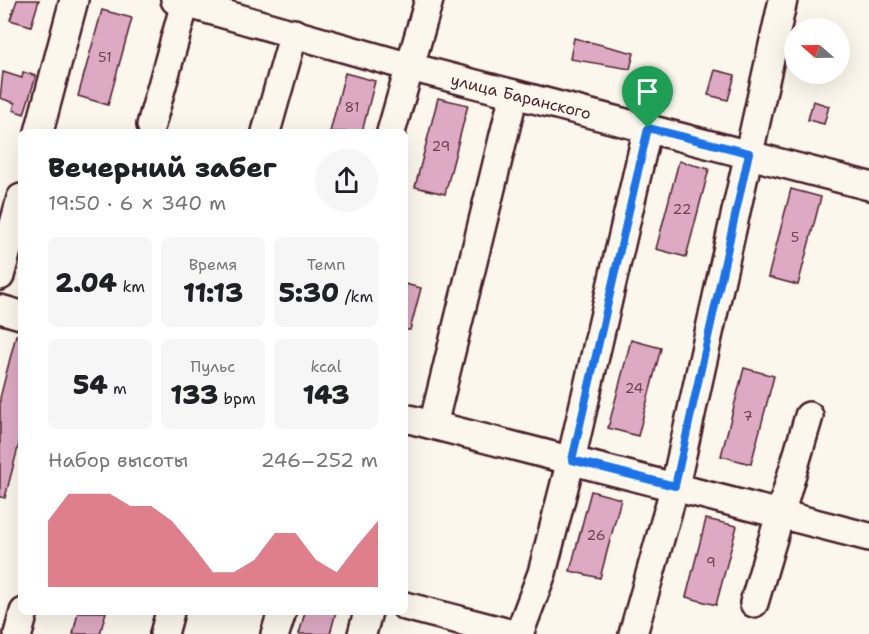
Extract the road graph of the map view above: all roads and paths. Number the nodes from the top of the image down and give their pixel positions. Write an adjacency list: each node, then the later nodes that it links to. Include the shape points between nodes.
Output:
1 (74, 0): 10 (street)
2 (429, 0): 6 (street)
3 (783, 0): 13 (street)
4 (180, 1): 5 (street, улица Баранского); 8 (street)
5 (294, 33): 6 (street, улица Баранского); 11 (street)
6 (410, 67): 7 (street, улица Баранского); 12 (street)
7 (514, 94): 9 (street, улица Баранского); 21 (street)
8 (151, 125)
9 (648, 128): 13 (street, улица Баранского); 22 (street)
10 (40, 129)
11 (267, 129)
12 (392, 129)
13 (749, 153): 14 (street, улица Баранского); 23 (street)
14 (869, 186)
15 (18, 209): 16 (street)
16 (0, 276)
17 (0, 309): 18 (street)
18 (18, 314)
19 (809, 416): 24 (street)
20 (408, 419): 21 (street)
21 (433, 425): 22 (street)
22 (572, 460): 23 (street); 37 (street, via 542,573)
23 (675, 486): 24 (street); 38 (street)
24 (780, 513): 25 (street); 26 (street)
25 (869, 537)
26 (754, 603)
27 (408, 607): 36 (street)
28 (23, 615): 32 (street)
29 (169, 615): 33 (street)
30 (281, 615): 34 (street)
31 (367, 615): 35 (street)
32 (18, 634)
33 (164, 634)
34 (275, 634)
35 (362, 634)
36 (513, 634)
37 (519, 634)
38 (633, 634)

